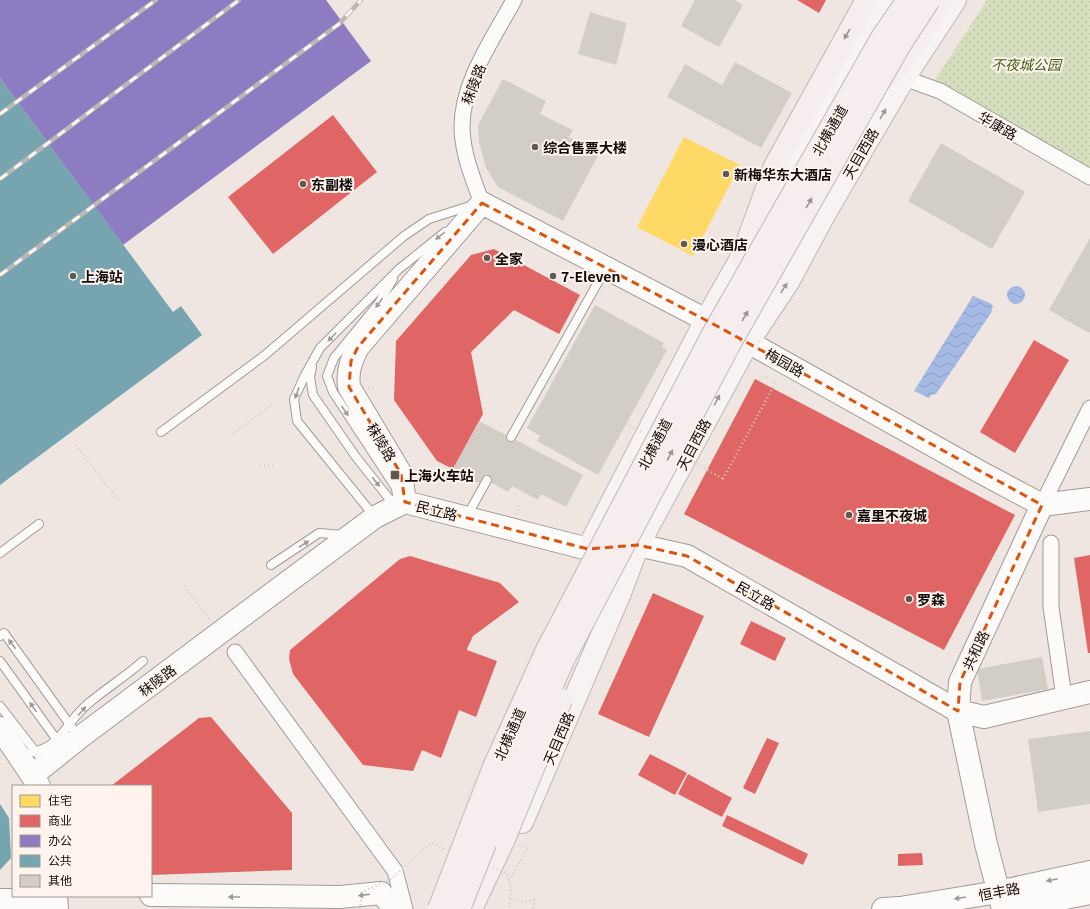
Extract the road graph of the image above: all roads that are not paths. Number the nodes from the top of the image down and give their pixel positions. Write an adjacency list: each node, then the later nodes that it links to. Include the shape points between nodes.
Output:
1 (514, 0): 11 (street, 秣陵路, via 476,71 464,103 464,145)
2 (867, 0): 12 (highway, one-way to 12, via 775,166)
3 (891, 0): 12 (main road)
4 (908, 0): 56 (highway, 北横通道, bridge, via 883,36 713,334 546,650 494,767)
5 (928, 0): 9 (highway, 北横通道, bridge)
6 (943, 0): 9 (highway, bridge, via 910,51)
7 (954, 0): 8 (main road, 天目西路)
8 (904, 78): 10 (street, 华康路, via 940,91); 16 (main road, 天目西路, one-way to 8, via 788,282)
9 (866, 103): 21 (highway, 北横通道, one-way to 9, bridge, via 730,343)
10 (1090, 177)
11 (482, 203): 13 (street, 梅园路); 14 (lane, one-way to 14); 19 (lane, via 453,210 429,220 404,236 266,355); 24 (street, 秣陵路, via 358,347 347,375 349,387 401,474)
12 (742, 257): 15 (main road)
13 (607, 268): 15 (street, 梅园路); 20 (lane)
14 (399, 269): 17 (lane, one-way to 17, via 320,348); 24 (lane, one-way to 24, via 379,303 334,358 327,376 333,392)
15 (706, 320): 16 (street, 梅园路); 32 (main road)
16 (748, 342): 25 (street, 梅园路); 31 (main road, 天目西路, one-way to 16)
17 (315, 359): 24 (lane, one-way to 24, via 310,377 313,395 356,457); 26 (lane, one-way to 26, via 296,392 294,399 297,421)
18 (1090, 408): 25 (street, 共和路)
19 (161, 432)
20 (511, 437)
21 (660, 474): 57 (highway, 北横通道, bridge, via 564,658 512,775); 58 (highway, bridge, via 568,684 504,839)
22 (487, 480): 27 (lane)
23 (1090, 499): 25 (street)
24 (401, 504): 26 (street, 秣陵路); 27 (street, 民立路)
25 (1042, 505): 42 (street, 共和路, via 960,682)
26 (375, 517): 29 (street, 秣陵路)
27 (466, 518): 32 (street, 民立路)
28 (39, 524): 33 (lane)
29 (350, 536): 34 (lane, one-way to 29, via 320,533); 44 (street, 秣陵路)
30 (1051, 543): 40 (street, via 1051,607)
31 (638, 545): 32 (street, 民立路); 42 (street, 民立路, via 687,556); 58 (main road, 天目西路, via 615,570 496,838)
32 (588, 549): 56 (main road)
33 (0, 553)
34 (271, 565)
35 (0, 636): 44 (lane, one-way to 35, via 4,633)
36 (235, 652): 55 (street, via 395,871)
37 (0, 661): 44 (lane, one-way to 37)
38 (143, 661): 44 (lane, one-way to 38, via 88,703)
39 (1090, 692): 40 (street, 民立路)
40 (1064, 697): 42 (street, 民立路, via 984,717)
41 (0, 706): 45 (lane)
42 (958, 711): 51 (street, 共和路, via 986,844)
43 (0, 728): 45 (street)
44 (68, 738): 45 (street, 秣陵路)
45 (34, 767)
46 (1090, 872): 51 (street, 恒丰路, one-way to 51)
47 (1090, 893): 51 (street, 恒丰路)
48 (56, 897): 53 (street)
49 (0, 900): 52 (street, via 32,900)
50 (157, 900): 54 (street, one-way to 50, via 381,893 340,897)
51 (1004, 903): 59 (street, 恒丰路, one-way to 59)
52 (42, 909)
53 (57, 909)
54 (395, 909)
55 (405, 909)
56 (439, 909)
57 (459, 909)
58 (471, 909)
59 (883, 909)

